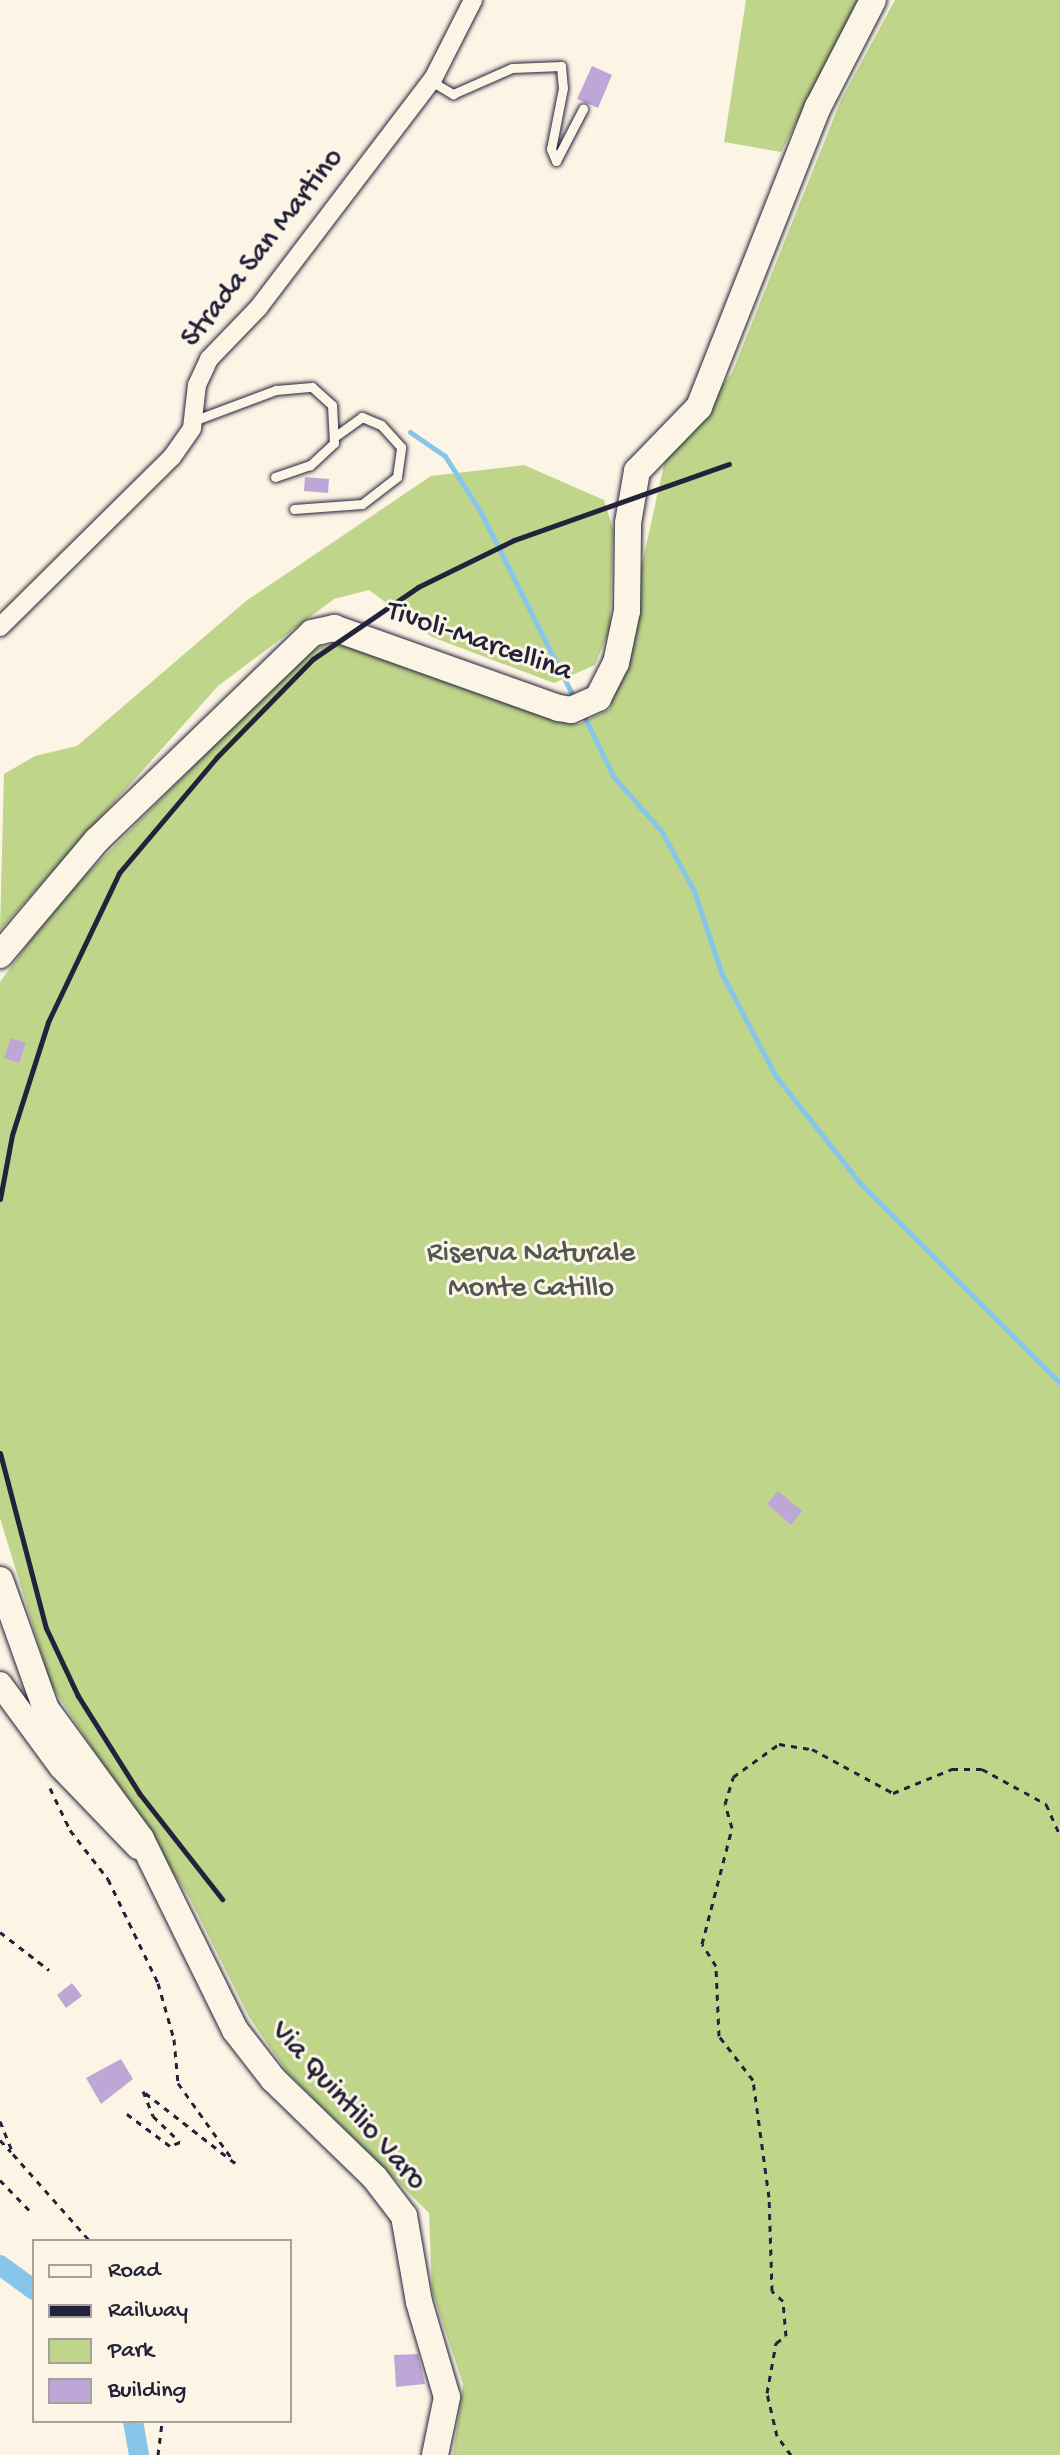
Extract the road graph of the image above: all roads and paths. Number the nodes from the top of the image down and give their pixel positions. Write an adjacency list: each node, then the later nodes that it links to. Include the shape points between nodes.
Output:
1 (473, 0): 3 (street, Strada San Martino)
2 (873, 0): 10 (main road, Tivoli-Marcellina, via 818,107 699,407 637,471 628,523 627,611 616,663 598,698 571,710 559,708 334,628 312,633 96,841)
3 (431, 81): 4 (lane, via 453,94 512,68 561,66 563,88 551,149 556,161); 5 (street, Strada San Martino, via 259,307 209,359 197,385)
4 (583, 109)
5 (193, 421): 6 (lane, via 276,390 312,387 332,405); 9 (street, Strada San Martino, via 172,457)
6 (337, 435): 7 (lane, via 310,465); 8 (lane, via 362,417 381,425 401,447 397,477 362,504)
7 (275, 477)
8 (294, 509)
9 (0, 627)
10 (0, 955)
11 (0, 1580): 15 (main road, via 52,1720)
12 (0, 1684): 15 (street, via 75,1784)
13 (45, 1778): 18 (path, via 70,1830 108,1879 158,1983 174,2039 178,2083 235,2163 143,2091 153,2116 180,2142 170,2146)
14 (1060, 1836): 28 (path, via 1046,1804 982,1769 952,1769 893,1793 812,1749 779,1744 733,1777 725,1804 732,1828 702,1944 716,1966 719,2036 753,2080 769,2197 772,2291 783,2301 786,2336 776,2343 767,2393 777,2436)
15 (154, 1863): 27 (main road, Via Quintilio Varo, via 244,2041 404,2216 419,2302 446,2386)
16 (0, 1932): 17 (path)
17 (49, 1970)
18 (127, 2114)
19 (0, 2121): 21 (path)
20 (0, 2140): 21 (path)
21 (13, 2154): 24 (path)
22 (0, 2180): 23 (path)
23 (33, 2214)
24 (88, 2239)
25 (162, 2423): 26 (path)
26 (158, 2455)
27 (435, 2455)
28 (791, 2455)

